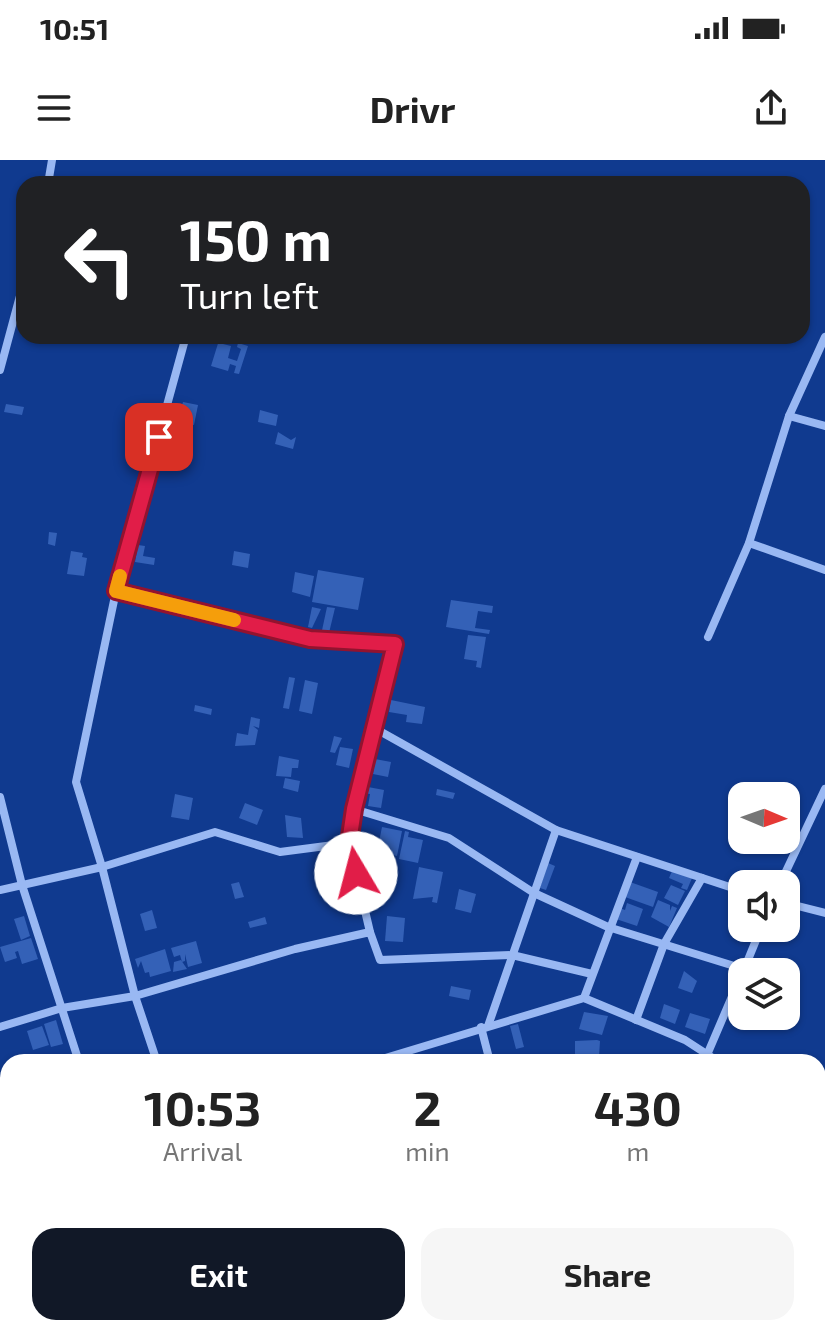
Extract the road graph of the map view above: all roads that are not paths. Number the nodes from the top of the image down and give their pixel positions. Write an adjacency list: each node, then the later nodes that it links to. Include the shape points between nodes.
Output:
1 (16, 311): 4 (street)
2 (825, 337): 5 (street)
3 (184, 344): 9 (street)
4 (0, 370)
5 (789, 416): 6 (street); 7 (street)
6 (825, 426)
7 (749, 543): 8 (street); 10 (street)
8 (825, 570)
9 (116, 591): 11 (street, via 310,639 395,644); 18 (street, via 76,782)
10 (708, 637)
11 (376, 729): 14 (street); 15 (street)
12 (825, 789): 19 (street)
13 (0, 797): 21 (street)
14 (354, 809): 16 (street); 24 (street, via 449,838)
15 (556, 830): 17 (street); 24 (street)
16 (349, 843): 18 (street, via 280,852 215,832); 28 (street)
17 (637, 857): 20 (street); 27 (street)
18 (102, 867): 21 (street); 33 (street)
19 (787, 870)
20 (702, 878): 22 (street); 29 (street)
21 (22, 885): 23 (street); 36 (street)
22 (728, 886)
23 (0, 890)
24 (534, 893): 27 (street); 30 (street)
25 (800, 907): 26 (street)
26 (825, 913)
27 (608, 927): 29 (street); 32 (street)
28 (370, 932): 30 (street, via 380,960); 33 (street)
29 (664, 944): 31 (street); 37 (street)
30 (512, 955): 32 (street); 38 (street)
31 (728, 966)
32 (592, 974): 34 (street)
33 (135, 996): 36 (street); 41 (street)
34 (584, 998): 37 (street); 38 (street)
35 (728, 1006): 45 (street)
36 (62, 1008): 39 (street); 40 (street)
37 (636, 1020): 44 (street)
38 (484, 1026): 42 (street); 43 (street)
39 (0, 1027)
40 (76, 1054)
41 (154, 1054)
42 (397, 1054)
43 (489, 1054)
44 (706, 1054)
45 (707, 1054)

